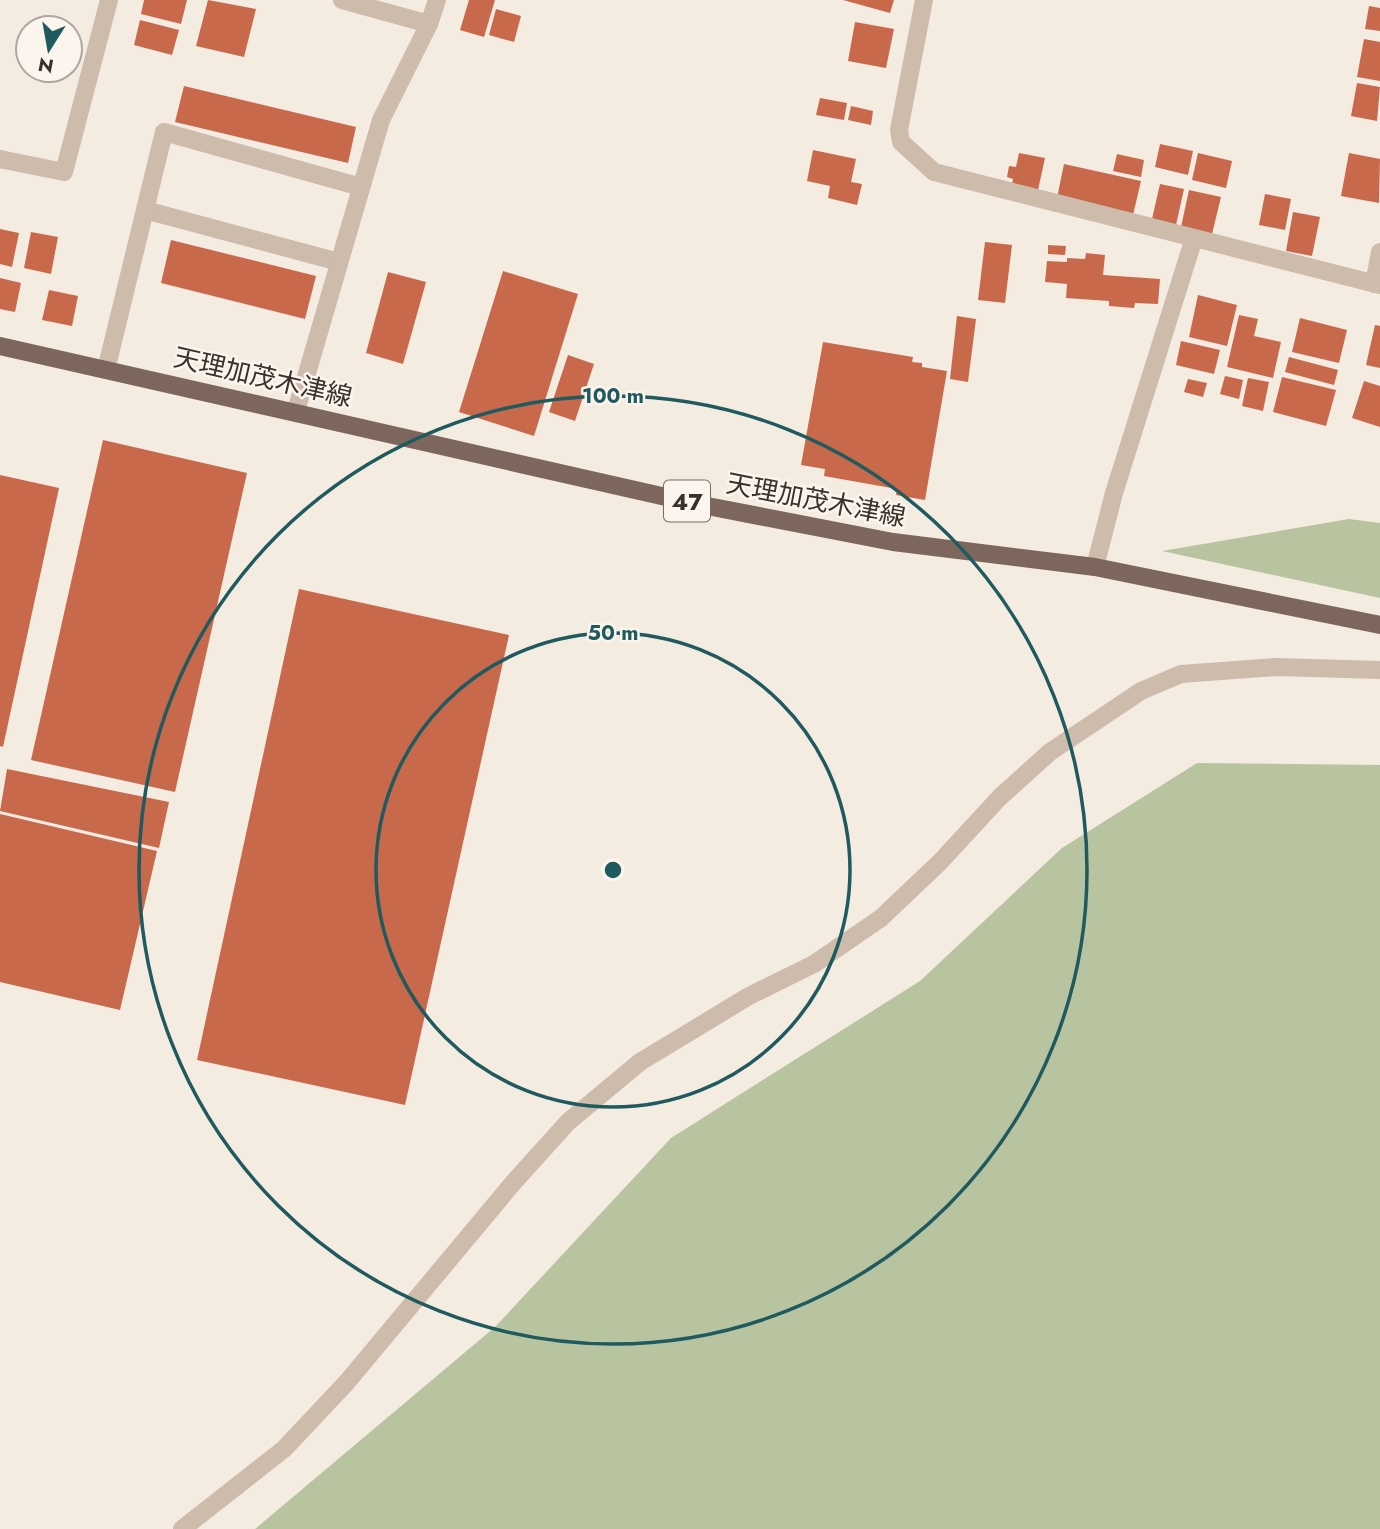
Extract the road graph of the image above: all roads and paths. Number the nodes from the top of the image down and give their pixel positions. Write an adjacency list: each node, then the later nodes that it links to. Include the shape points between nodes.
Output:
1 (109, 0): 6 (street, via 64,172)
2 (342, 0): 5 (street)
3 (437, 0): 5 (street)
4 (924, 0): 9 (street, via 899,130 901,142 934,172)
5 (429, 24): 7 (street, via 381,120)
6 (0, 159)
7 (361, 187): 8 (street, via 164,132); 11 (street)
8 (145, 210): 11 (street); 14 (street)
9 (1194, 238): 12 (street); 16 (street)
10 (1380, 252): 12 (street)
11 (339, 262): 15 (street)
12 (1377, 285)
13 (0, 346): 14 (main road, 天理加茂木津線 / 47)
14 (106, 370): 15 (main road, 天理加茂木津線 / 47)
15 (296, 411): 16 (main road, 天理加茂木津線 / 47, via 697,504 893,542)
16 (1095, 567): 17 (main road, 天理加茂木津線 / 47)
17 (1380, 625)
18 (1380, 670): 19 (street, via 1276,667 1181,674 1142,691 1050,751 881,918 814,964 750,996 640,1062 569,1122 284,1450)
19 (182, 1529)

